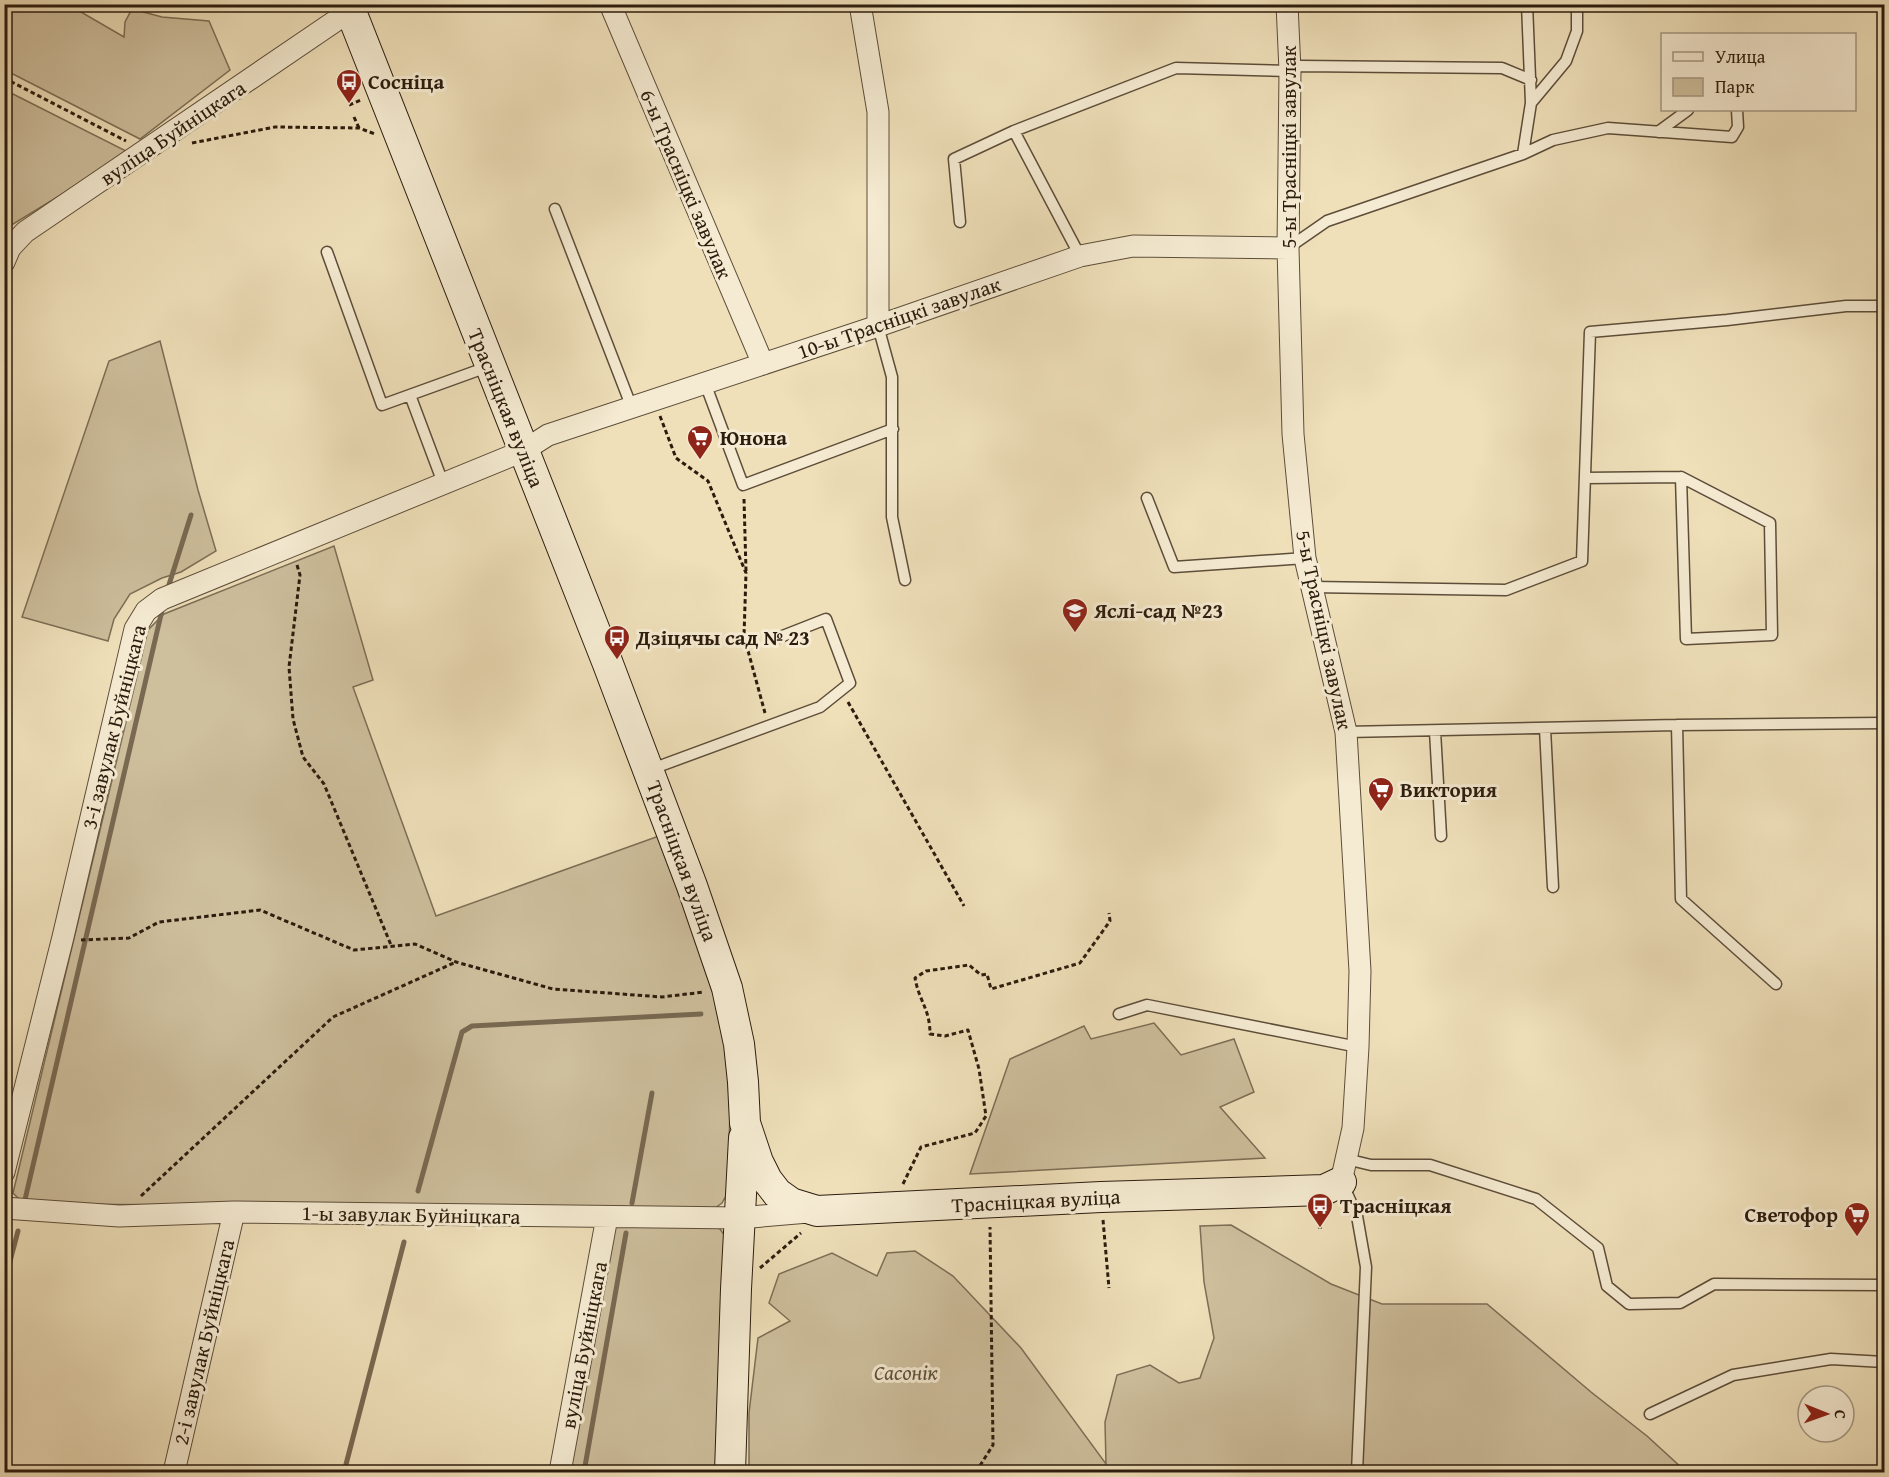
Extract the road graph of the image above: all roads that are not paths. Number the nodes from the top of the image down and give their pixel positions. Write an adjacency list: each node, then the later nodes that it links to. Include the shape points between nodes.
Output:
1 (610, 4): 23 (street, 6-ы Трасніцкі завулак)
2 (860, 4): 22 (street, via 878,112)
3 (1287, 4): 7 (street, 5-ы Трасніцкі завулак)
4 (1527, 4): 8 (lane)
5 (1577, 4): 9 (lane, via 1577,31 1566,61)
6 (349, 8): 20 (street, вуліца Буйніцкага, via 25,232 10,248); 24 (street, Трасніцкая вуліца)
7 (1290, 71): 8 (lane, via 1300,66 1502,68); 12 (lane, via 1176,68); 17 (street, 5-ы Трасніцкі завулак)
8 (1531, 80): 9 (lane)
9 (1532, 103): 14 (lane)
10 (1687, 111): 13 (lane)
11 (1737, 111): 13 (lane, via 1738,128 1732,137)
12 (1014, 131): 16 (lane, via 954,159); 19 (lane)
13 (1658, 132): 14 (lane, via 1608,128 1553,140)
14 (1523, 154): 17 (lane, via 1327,220)
15 (555, 209): 27 (lane)
16 (960, 222)
17 (1288, 248): 19 (street, 10-ы Трасніцкі завулак, via 1133,246); 34 (street, 5-ы Трасніцкі завулак, via 1293,434)
18 (327, 252): 26 (lane, via 382,405)
19 (1080, 256): 22 (street, 10-ы Трасніцкі завулак)
20 (4, 262)
21 (1884, 306): 31 (lane, via 1846,306 1590,332)
22 (878, 326): 23 (street, 10-ы Трасніцкі завулак); 28 (lane, via 892,377)
23 (763, 364): 25 (street, 10-ы Трасніцкі завулак)
24 (490, 366): 26 (lane); 29 (street, Трасніцкая вуліца)
25 (705, 383): 27 (street, 10-ы Трасніцкі завулак); 28 (lane, via 743,485)
26 (410, 395): 32 (lane)
27 (632, 408): 29 (street, 10-ы Трасніцкі завулак, via 548,435)
28 (893, 429): 35 (lane, via 892,517)
29 (523, 451): 32 (street, 3-і завулак Буйніцкага); 43 (street, Трасніцкая вуліца)
30 (1681, 477): 30 (lane, via 1770,523 1772,635 1686,639); 31 (lane)
31 (1585, 478): 36 (lane, via 1582,561 1506,590)
32 (443, 483): 51 (street, 3-і завулак Буйніцкага, via 162,598 146,611 135,629)
33 (1147, 498): 34 (lane, via 1174,567)
34 (1305, 558): 36 (street, 5-ы Трасніцкі завулак)
35 (905, 580)
36 (1312, 587): 42 (street, 5-ы Трасніцкі завулак)
37 (775, 639): 43 (lane, via 826,619 850,683 820,707)
38 (1884, 723): 39 (lane)
39 (1677, 725): 40 (lane); 46 (lane, via 1681,899)
40 (1545, 728): 41 (lane); 45 (lane)
41 (1435, 731): 42 (lane); 44 (lane)
42 (1346, 732): 48 (street, 5-ы Трасніцкі завулак, via 1360,971)
43 (649, 770): 49 (street, Трасніцкая вуліца, via 727,988 739,1044)
44 (1441, 836)
45 (1553, 887)
46 (1776, 984)
47 (1119, 1014): 48 (lane, via 1148,1005)
48 (1358, 1047): 50 (street, 5-ы Трасніцкі завулак, via 1353,1128)
49 (745, 1123): 55 (street); 56 (street, Трасніцкая вуліца, via 767,1180)
50 (1344, 1171): 56 (street, Трасніцкая вуліца, via 1323,1190 890,1208); 57 (lane, via 1371,1165 1430,1165 1536,1199 1598,1248 1607,1286 1629,1304 1680,1303 1714,1284); 63 (lane, via 1366,1267)
51 (4, 1172)
52 (4, 1208): 53 (street, 1-ы завулак Буйніцкага, via 119,1216)
53 (234, 1212): 54 (street, 1-ы завулак Буйніцкага); 60 (street, 2-і завулак Буйніцкага)
54 (607, 1218): 55 (street, 1-ы завулак Буйніцкага); 61 (street, вуліца Буйніцкага)
55 (740, 1218): 56 (street, 1-ы завулак Буйніцкага); 62 (street)
56 (809, 1222)
57 (1884, 1285)
58 (1884, 1362): 59 (lane, via 1831,1359 1733,1375)
59 (1650, 1414)
60 (174, 1473)
61 (560, 1473)
62 (730, 1473)
63 (1357, 1473)

